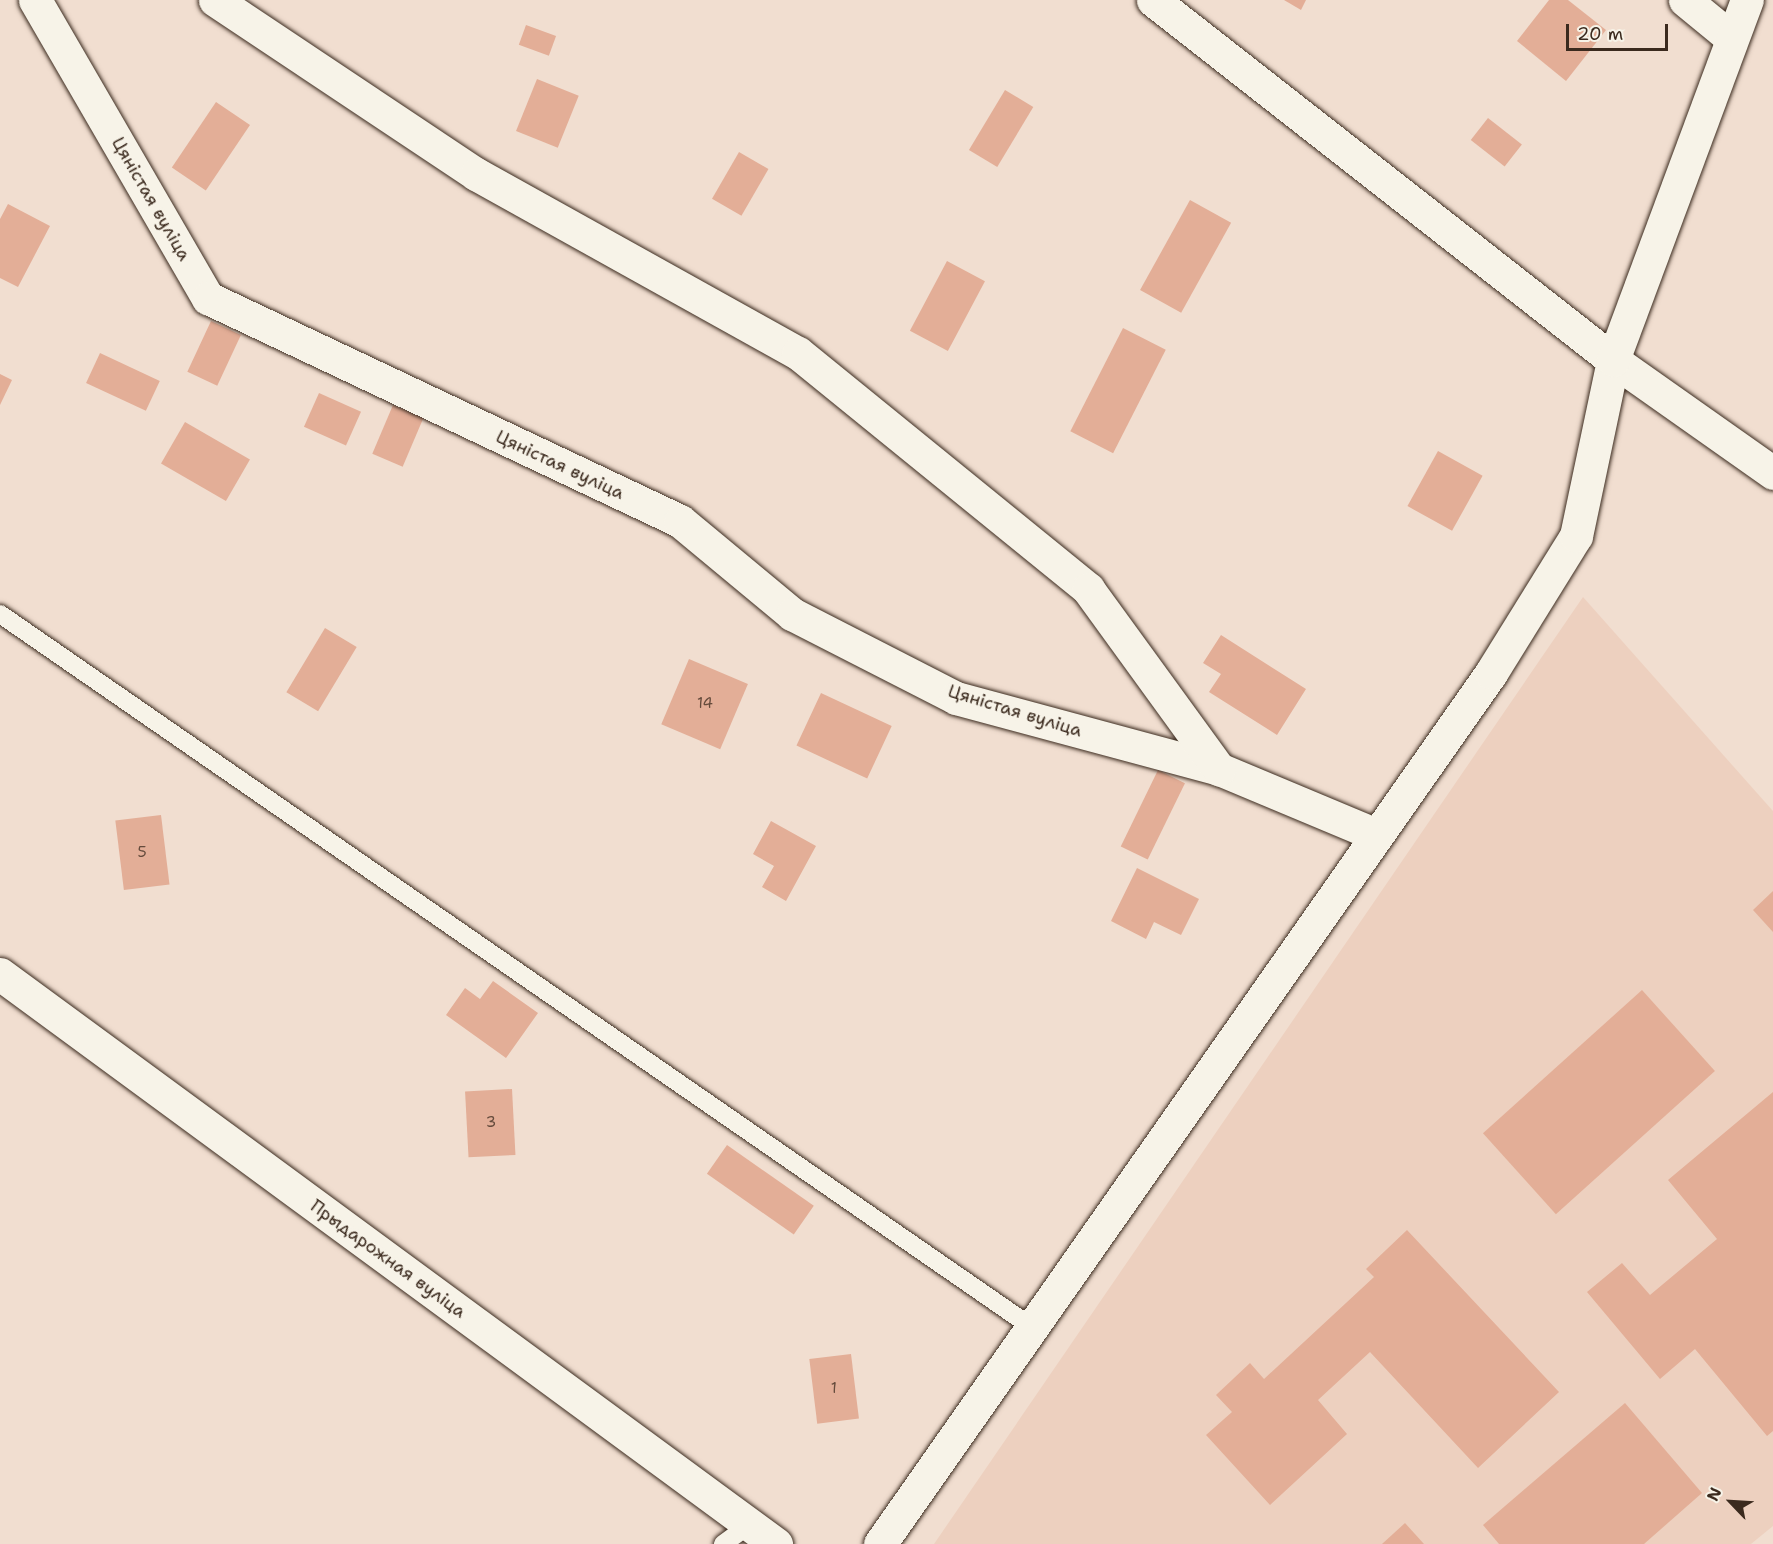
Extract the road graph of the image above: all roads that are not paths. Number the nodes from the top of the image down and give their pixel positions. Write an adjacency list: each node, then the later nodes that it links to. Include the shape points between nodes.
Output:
1 (35, 0): 10 (street, Цяністая вуліца, via 208,298 680,521 792,614 956,698)
2 (215, 0): 10 (street, via 476,174 798,353 1088,589)
3 (1153, 0): 7 (street)
4 (1684, 0): 6 (street)
5 (1747, 0): 6 (street)
6 (1730, 37): 7 (street)
7 (1613, 360): 8 (street); 11 (street, via 1576,536 1491,673)
8 (1773, 473)
9 (0, 614): 13 (lane)
10 (1219, 769): 11 (street, Цяністая вуліца)
11 (1377, 835): 13 (street)
12 (0, 974): 14 (street, Прыдарожная вуліца)
13 (1033, 1328): 17 (street)
14 (752, 1523): 15 (lane); 16 (street, Прыдарожная вуліца)
15 (723, 1544)
16 (776, 1544)
17 (880, 1544)

